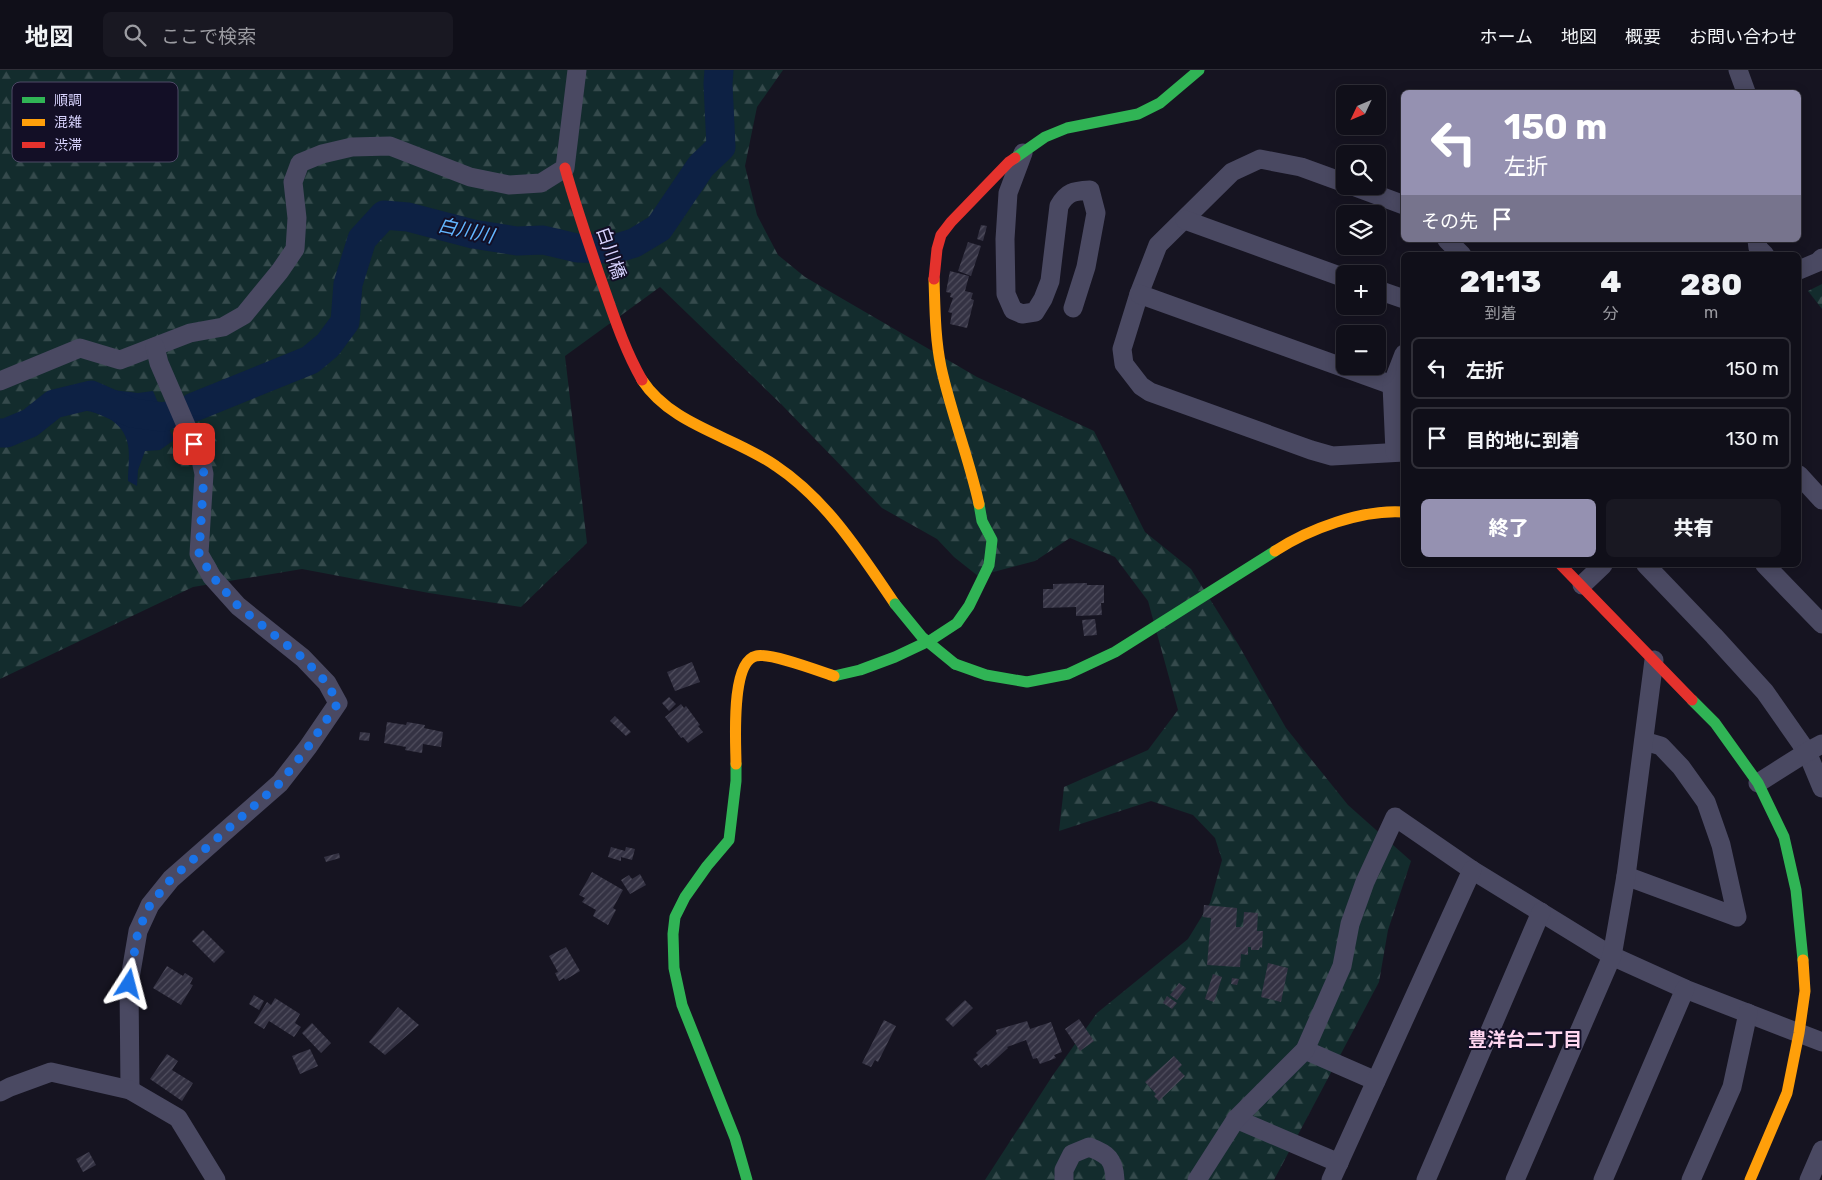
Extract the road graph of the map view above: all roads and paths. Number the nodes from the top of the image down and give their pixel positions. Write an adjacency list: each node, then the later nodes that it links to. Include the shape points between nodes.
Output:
1 (577, 70): 6 (street)
2 (1199, 70): 5 (street, via 1160,103 1138,114 1067,128)
3 (1738, 70): 4 (street)
4 (1745, 90)
5 (1023, 153): 19 (street, via 1008,193 1006,294 1013,310 1022,314 1035,312 1050,281 1059,206 1065,196 1090,190 1096,213 1086,267); 53 (street, via 1009,162 941,235 934,270 936,334 941,367 982,521 992,540 989,566 957,624 895,657 835,676 757,655 749,659 741,673 737,693 736,782 729,840 691,889 675,917 674,968 682,1005)
6 (567, 177): 20 (street, via 509,185 470,177 390,146 352,147 300,163 294,182 298,218 295,249 280,272 244,315 223,327 190,333); 25 (street, 白川橋, bridge, via 619,332 652,393 677,413 776,465 814,496 843,529 918,634 955,664 986,675 1027,682 1068,674 1122,648 1295,538 1341,520)
7 (1336, 180): 10 (street, via 1301,167 1260,159 1232,172)
8 (1377, 195): 9 (street)
9 (1401, 204)
10 (1185, 220): 15 (street); 17 (street, via 1158,245)
11 (1448, 242): 12 (street)
12 (1459, 252)
13 (1822, 258): 14 (street)
14 (1801, 269)
15 (1336, 275)
16 (1386, 293): 18 (street)
17 (1139, 294): 23 (street); 24 (street, via 1122,348 1124,364 1145,389 1332,456)
18 (1401, 298)
19 (1073, 308)
20 (155, 347): 22 (street, via 120,360 80,348); 47 (street, via 204,474 199,554 212,576 238,606 303,658 327,683 338,703 280,783 171,879 150,905 138,931 129,984)
21 (1401, 362): 23 (street)
22 (0, 382)
23 (1392, 385): 24 (street)
24 (1400, 452)
25 (1401, 512)
26 (1563, 567): 30 (street)
27 (1601, 567): 30 (street)
28 (1648, 567): 34 (street)
29 (1767, 567): 31 (street)
30 (1582, 585): 32 (street)
31 (1822, 624)
32 (1654, 660): 33 (street); 35 (street, via 1715,723)
33 (1644, 740): 38 (street); 38 (street, via 1661,746 1706,802 1724,854 1737,917)
34 (1814, 748): 35 (street); 36 (street)
35 (1758, 783): 43 (street, via 1784,837 1796,890 1805,991)
36 (1822, 788)
37 (1472, 870): 39 (street); 45 (street, via 1395,817 1365,882 1350,924 1342,966); 46 (street)
38 (1626, 876): 40 (street)
39 (1541, 912): 40 (street); 57 (street)
40 (1612, 956): 41 (street); 58 (street)
41 (1685, 989): 42 (street); 59 (street)
42 (1748, 1013): 43 (street); 60 (street, via 1732,1087)
43 (1799, 1033): 44 (street); 61 (street, via 1787,1093)
44 (1822, 1042)
45 (1305, 1050): 46 (street); 49 (street)
46 (1376, 1081): 51 (street)
47 (130, 1090): 48 (street, via 51,1072); 52 (street, via 178,1118)
48 (0, 1092)
49 (1236, 1119): 51 (street); 56 (street)
50 (1822, 1150): 62 (street)
51 (1335, 1172)
52 (216, 1180)
53 (747, 1180)
54 (1064, 1180): 55 (street, via 1064,1170 1072,1154 1089,1147 1103,1152 1114,1165)
55 (1115, 1180)
56 (1197, 1180)
57 (1426, 1180)
58 (1515, 1180)
59 (1603, 1180)
60 (1691, 1180)
61 (1750, 1180)
62 (1809, 1180)

